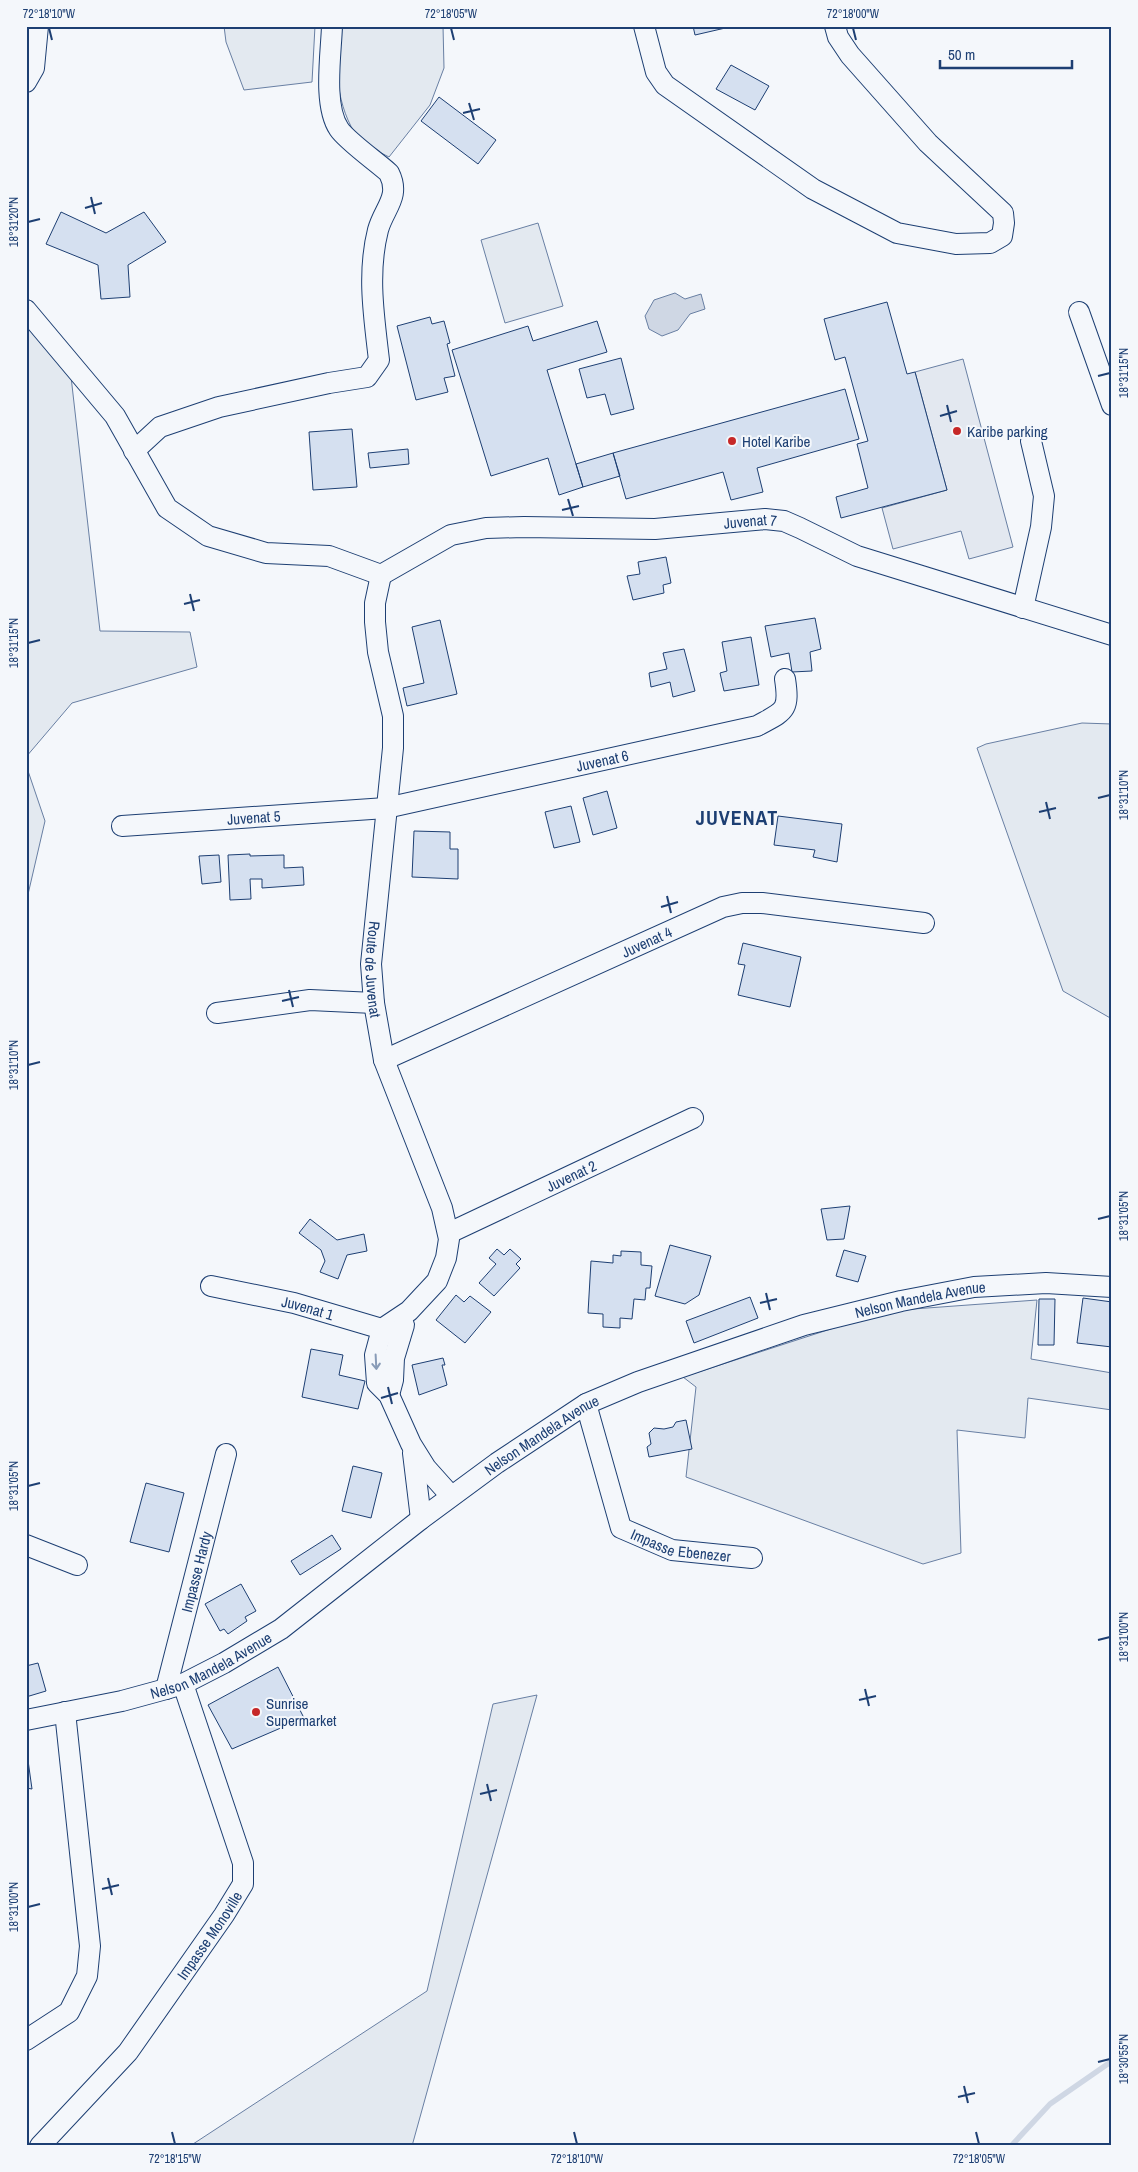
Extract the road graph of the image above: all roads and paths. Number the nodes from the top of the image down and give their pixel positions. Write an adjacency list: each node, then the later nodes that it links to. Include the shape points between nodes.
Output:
1 (38, 26): 5 (street, via 34,68)
2 (332, 26): 10 (street, via 332,114 340,130 389,173 395,192 378,230 374,261 372,302 378,360 367,377 219,407 160,427)
3 (644, 26): 4 (street, via 656,72 665,85 813,189 897,233 956,244 990,243 1002,236 1003,212 928,143 850,55)
4 (835, 26)
5 (26, 82)
6 (26, 310): 10 (street, via 115,416)
7 (1079, 312): 8 (street)
8 (1112, 405)
9 (1031, 441): 12 (street, via 1044,496 1041,527)
10 (134, 451): 11 (street, via 167,508 208,536 266,553 329,556)
11 (381, 575): 12 (street, Juvenat 7, via 451,536 486,528 655,529 765,519 784,521 857,556); 15 (street, Route de Juvenat, via 375,622 392,716 393,748)
12 (1023, 608): 13 (street, Juvenat 7)
13 (1112, 634)
14 (785, 679): 15 (street, Juvenat 6, via 788,699 782,712 757,726)
15 (386, 808): 16 (street, Juvenat 5); 18 (street, Route de Juvenat, via 371,964)
16 (122, 826)
17 (924, 923): 20 (street, Juvenat 4, via 762,903 723,907)
18 (374, 1003): 19 (street, via 310,1000); 20 (street, Route de Juvenat)
19 (217, 1013)
20 (384, 1060): 22 (street, Route de Juvenat)
21 (692, 1118): 22 (street, Juvenat 2)
22 (449, 1233): 25 (street, Route de Juvenat, via 446,1258 437,1281)
23 (211, 1286): 25 (street, Juvenat 1, via 294,1303)
24 (1112, 1287): 26 (street, Nelson Mandela Avenue, via 1046,1283 974,1287 901,1302 804,1325 638,1382)
25 (391, 1333): 27 (street, Route de Juvenat, via 394,1380 389,1396)
26 (586, 1404): 29 (street, Nelson Mandela Avenue); 32 (street, Impasse Ebenezer, via 621,1528 672,1550)
27 (411, 1444): 29 (street, Route de Juvenat, via 426,1468); 30 (street, Route de Juvenat)
28 (226, 1454): 34 (street, Impasse Hardy)
29 (451, 1496): 30 (street, Nelson Mandela Avenue)
30 (421, 1519): 34 (street, Nelson Mandela Avenue, via 281,1629 224,1663)
31 (26, 1545): 33 (street)
32 (752, 1558)
33 (76, 1565)
34 (174, 1686): 35 (street, Nelson Mandela Avenue, via 122,1701); 38 (street, Impasse Monoville, via 243,1863 243,1884 128,2052)
35 (65, 1712): 36 (street, Nelson Mandela Avenue); 37 (street, via 90,1946 87,1976 69,2012)
36 (26, 1720)
37 (26, 2040)
38 (40, 2146)

